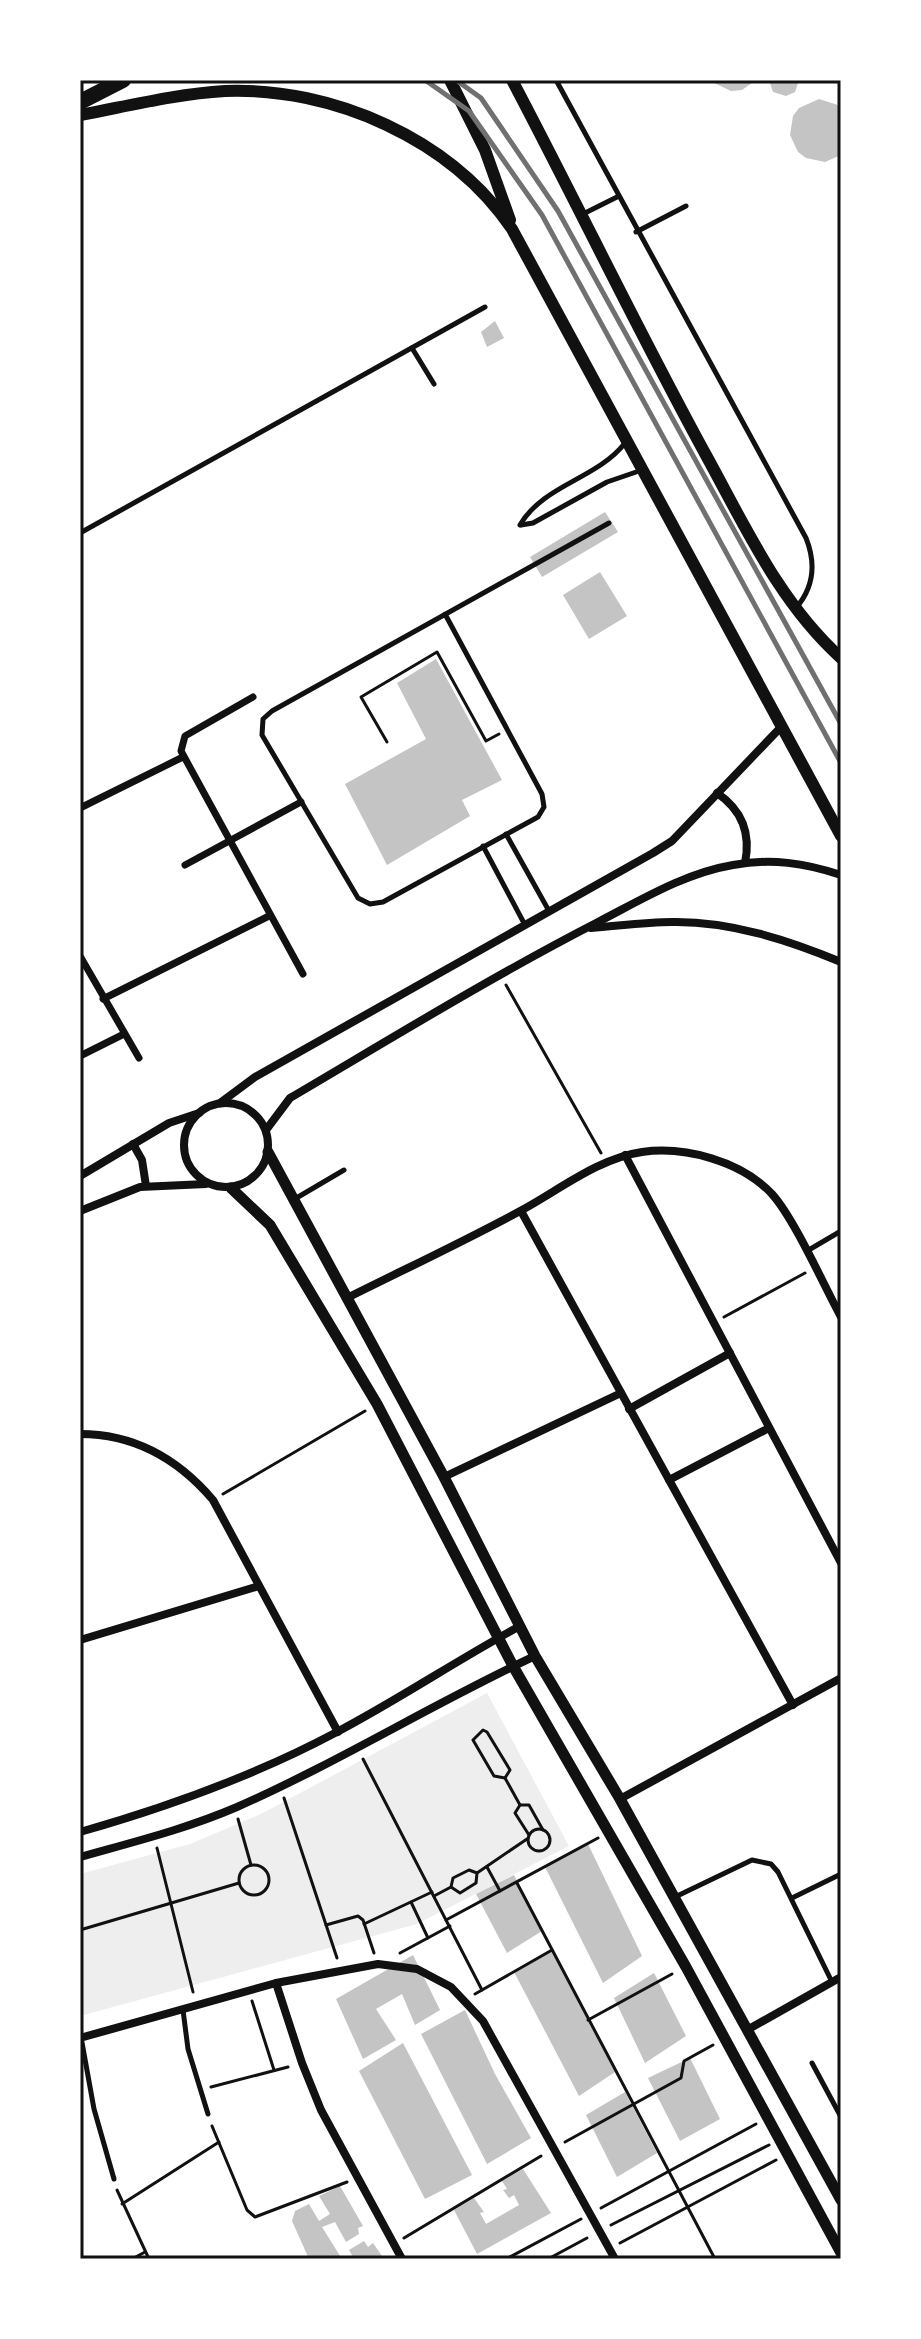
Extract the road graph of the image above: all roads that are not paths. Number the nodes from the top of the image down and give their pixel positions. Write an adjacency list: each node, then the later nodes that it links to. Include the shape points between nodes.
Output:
1 (123, 80): 5 (highway)
2 (450, 80): 10 (main road, via 494,170)
3 (512, 80): 9 (main road)
4 (556, 80): 7 (lane)
5 (80, 102)
6 (80, 115): 10 (main road, via 229,91 319,103 396,130 436,151 478,185)
7 (617, 197): 9 (lane); 11 (lane)
8 (686, 206): 11 (lane)
9 (582, 214): 19 (main road, via 671,390 768,568)
10 (512, 229): 15 (main road)
11 (636, 232): 19 (lane, via 806,538 811,580)
12 (485, 307): 13 (lane)
13 (412, 348): 14 (lane); 18 (lane)
14 (434, 384)
15 (628, 441): 16 (main road); 16 (lane, via 601,465 532,508 520,525 607,482)
16 (644, 470): 23 (main road)
17 (609, 523): 20 (lane)
18 (80, 533)
19 (796, 608): 21 (main road)
20 (445, 614): 26 (lane, via 267,714 262,735); 28 (lane, via 544,803 538,817)
21 (841, 658)
22 (253, 697): 24 (street, via 185,736)
23 (782, 726): 25 (street); 29 (main road)
24 (183, 757): 27 (street); 30 (street)
25 (717, 793): 32 (street, via 743,823); 35 (street, via 672,841)
26 (301, 802): 30 (street); 31 (lane, via 358,898 370,904 383,902)
27 (80, 808)
28 (506, 834): 31 (lane); 35 (lane)
29 (841, 836)
30 (228, 841): 33 (street); 36 (street)
31 (483, 846): 37 (lane)
32 (745, 863): 34 (street, via 797,863); 38 (street, via 692,877)
33 (185, 865)
34 (841, 875)
35 (549, 911): 37 (street)
36 (269, 916): 41 (street); 42 (street)
37 (525, 925): 46 (street, via 255,1077)
38 (586, 928): 40 (street, via 673,922 723,927 780,939); 48 (street, via 290,1098)
39 (80, 956): 42 (street)
40 (841, 962)
41 (303, 974)
42 (103, 999): 43 (street)
43 (124, 1034): 44 (street); 45 (street)
44 (80, 1056)
45 (139, 1058)
46 (220, 1103): 47 (street); 48 (street, via 242,1106)
47 (199, 1113): 49 (street); 54 (street, via 186,1133 185,1156)
48 (266, 1130): 50 (street)
49 (133, 1144): 53 (street); 55 (street)
50 (268, 1152): 56 (street, via 259,1172); 57 (street)
51 (625, 1155): 59 (street); 61 (street, via 693,1154 740,1171 773,1196); 64 (street)
52 (344, 1170): 57 (lane)
53 (80, 1176)
54 (208, 1184): 55 (street); 56 (street)
55 (146, 1186): 58 (street)
56 (231, 1188): 74 (street, via 270,1225 377,1404)
57 (292, 1200): 62 (street)
58 (80, 1211)
59 (521, 1211): 62 (street); 65 (street)
60 (841, 1231): 61 (lane)
61 (806, 1252): 63 (street)
62 (347, 1298): 69 (street)
63 (841, 1317)
64 (730, 1353): 66 (street); 67 (street)
65 (621, 1393): 66 (street); 69 (street)
66 (629, 1409): 70 (street)
67 (769, 1428): 70 (street); 71 (street)
68 (80, 1434): 72 (street, via 109,1436 156,1452 187,1473 213,1500)
69 (444, 1477): 73 (street)
70 (669, 1480): 79 (street)
71 (841, 1563)
72 (259, 1586): 75 (street); 80 (street)
73 (520, 1626): 74 (street); 76 (street)
74 (499, 1638): 77 (street); 80 (street)
75 (80, 1640)
76 (535, 1656): 77 (street); 81 (street)
77 (513, 1666): 83 (street, via 358,1750 235,1808); 98 (street, via 686,1967)
78 (841, 1678): 79 (street)
79 (793, 1705): 81 (street)
80 (338, 1732): 82 (street, via 178,1802)
81 (620, 1799): 85 (street)
82 (80, 1832)
83 (80, 1857)
84 (841, 1874): 86 (lane)
85 (674, 1897): 86 (lane, via 752,1860 771,1864); 91 (street)
86 (792, 1898): 88 (lane)
87 (841, 1977): 88 (street)
88 (832, 1982): 91 (street)
89 (276, 1983): 90 (street); 99 (street, via 321,2110); 100 (street, via 378,1964 426,1973 466,2000 490,2033)
90 (182, 2007): 92 (street); 94 (lane)
91 (747, 2030): 97 (street)
92 (81, 2038): 96 (lane)
93 (812, 2063): 95 (lane)
94 (208, 2114)
95 (841, 2117)
96 (114, 2179)
97 (840, 2198)
98 (841, 2253)
99 (402, 2259)
100 (615, 2259)

